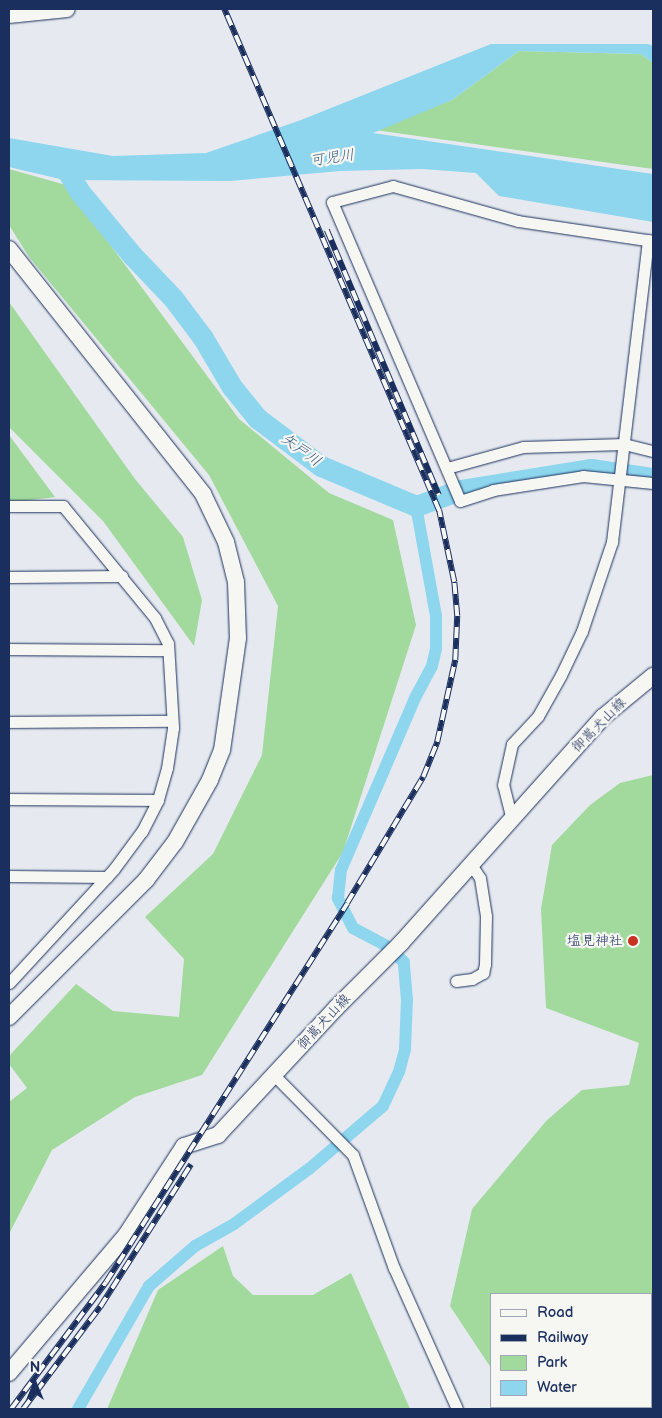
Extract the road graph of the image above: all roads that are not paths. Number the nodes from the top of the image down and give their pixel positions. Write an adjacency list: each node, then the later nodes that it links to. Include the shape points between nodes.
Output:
1 (62, 9): 2 (street)
2 (9, 15)
3 (651, 240): 5 (street); 7 (street, via 518,221 393,186 332,202)
4 (9, 249): 26 (street, via 203,494 226,542 236,582 238,638 222,750 210,780 179,835 146,880)
5 (624, 447): 6 (street); 7 (street, via 523,447); 8 (street)
6 (653, 451)
7 (447, 468): 8 (street, via 460,501 492,490 552,480 583,476)
8 (621, 480): 9 (street); 20 (street, via 612,542 582,631 538,716 512,744 503,785)
9 (653, 483)
10 (9, 506): 11 (street, via 63,506)
11 (122, 576): 12 (street); 14 (street, via 156,618)
12 (9, 577)
13 (9, 649): 14 (street)
14 (168, 650): 16 (street)
15 (653, 676): 20 (street, 御嵩犬山線, via 603,717)
16 (172, 721): 17 (street); 19 (street, via 167,768)
17 (9, 722)
18 (9, 799): 19 (street)
19 (158, 800): 23 (street, via 142,830)
20 (512, 820): 21 (street, 御嵩犬山線)
21 (472, 866): 24 (street, via 480,878 486,916 485,964 483,973 478,976); 27 (street, 御嵩犬山線)
22 (9, 876): 23 (street)
23 (107, 877): 25 (street)
24 (456, 981)
25 (9, 983)
26 (9, 1017)
27 (274, 1074): 28 (street, 御嵩犬山線, via 218,1135 184,1146 126,1235); 29 (street, via 353,1155 394,1268)
28 (9, 1373)
29 (457, 1409)

